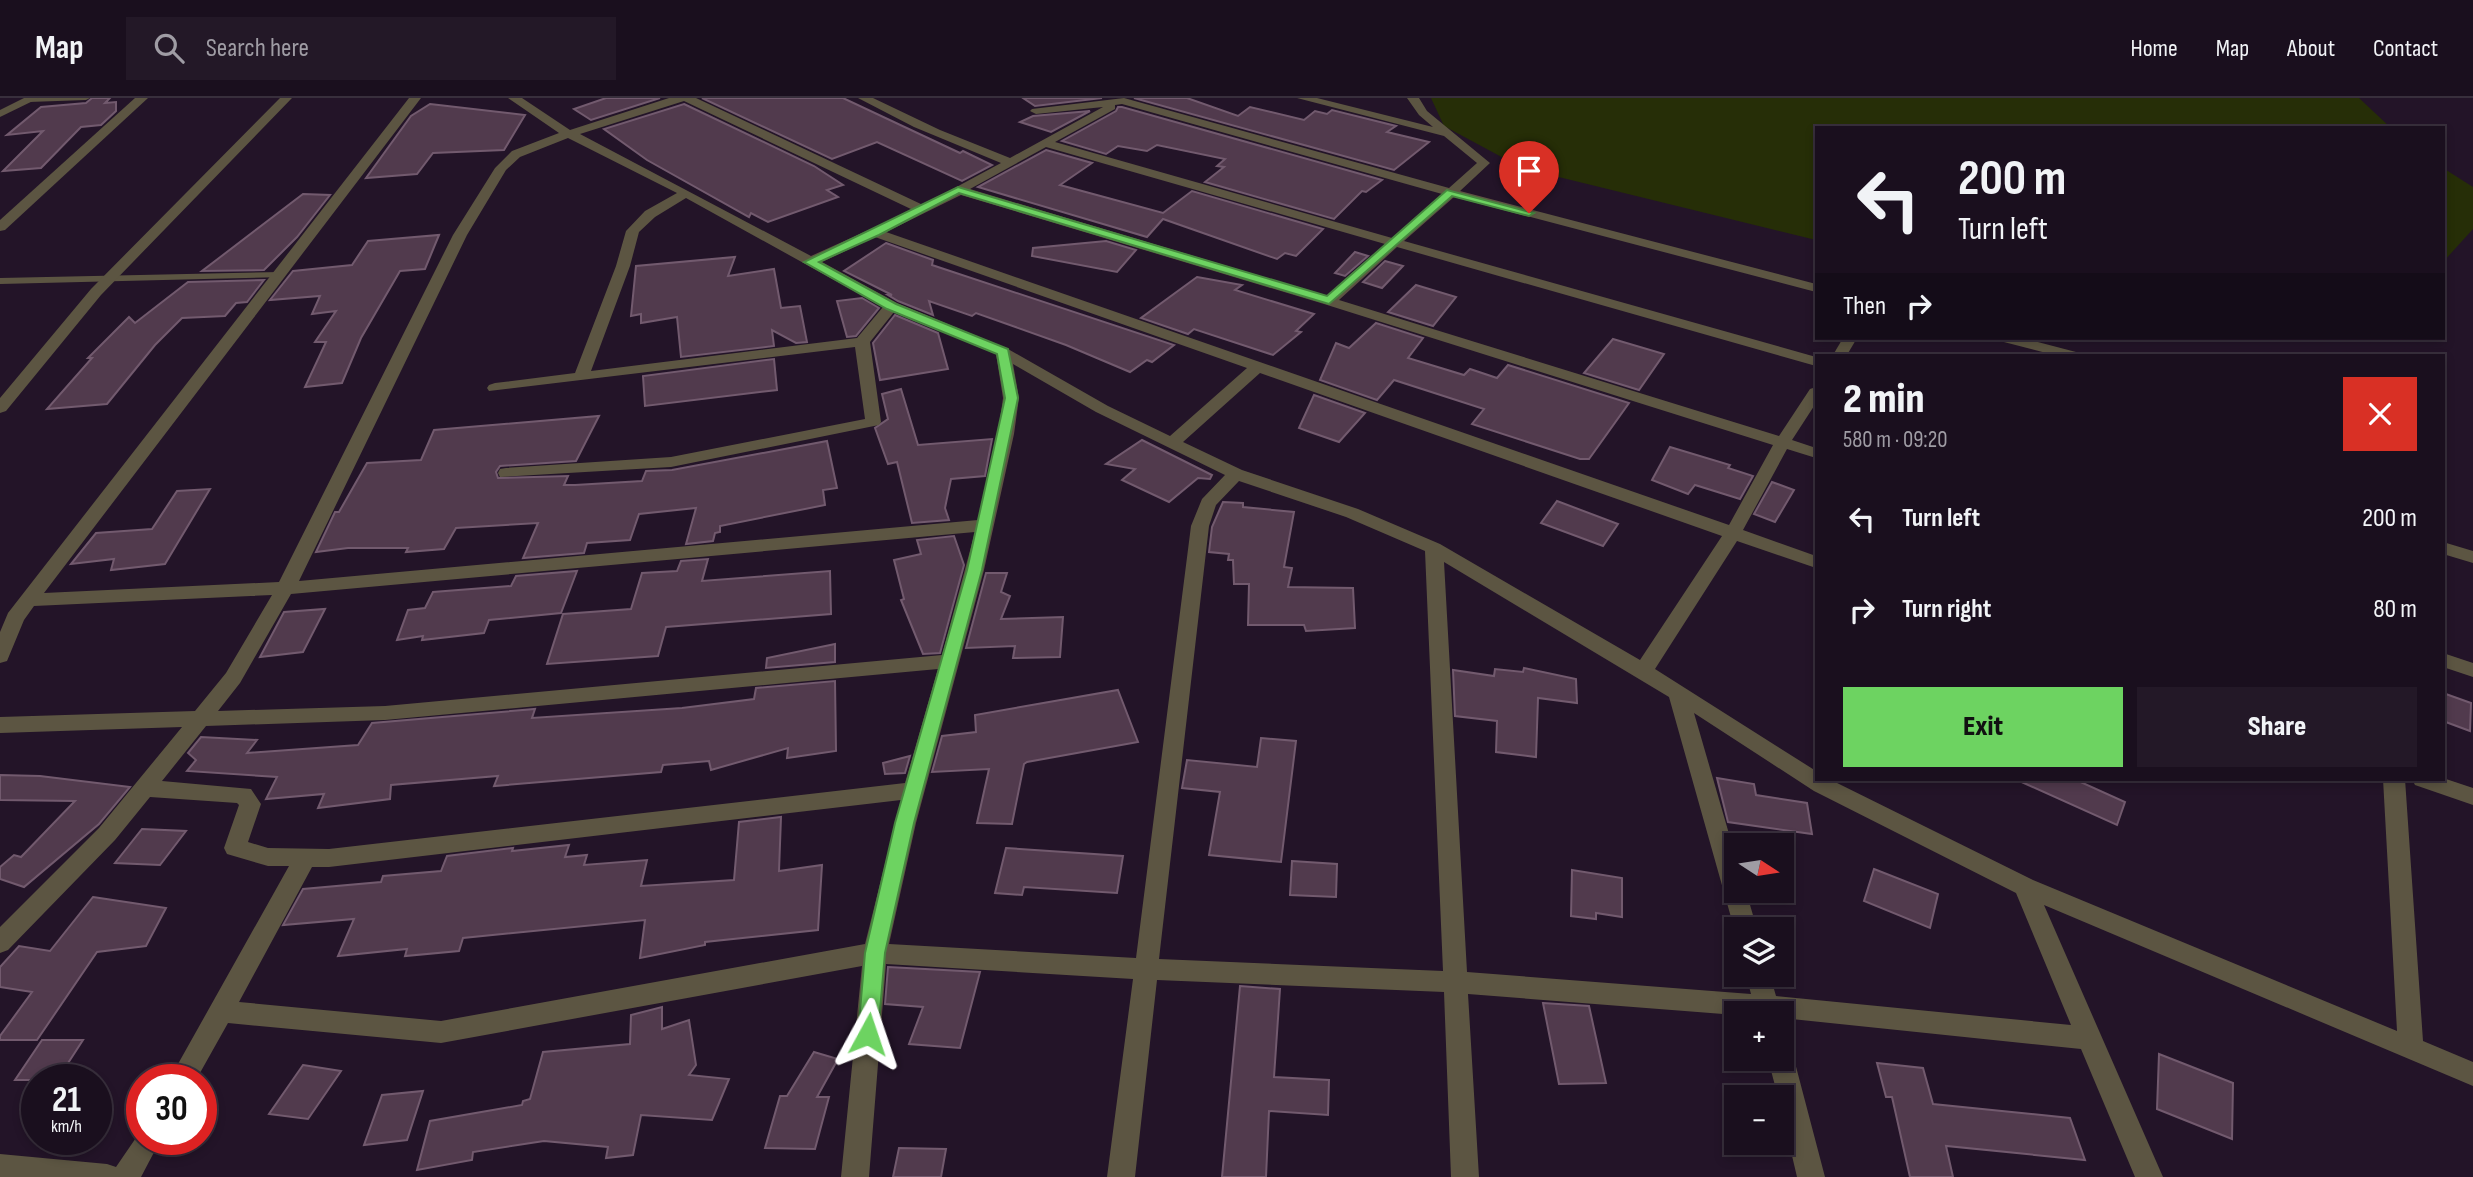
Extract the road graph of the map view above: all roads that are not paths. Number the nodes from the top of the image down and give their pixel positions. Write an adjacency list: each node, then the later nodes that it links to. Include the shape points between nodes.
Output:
1 (86, 98): 12 (lane)
2 (142, 98): 26 (street)
3 (286, 98): 31 (street)
4 (415, 98): 30 (street)
5 (514, 98): 18 (street)
6 (681, 98): 18 (street)
7 (687, 98): 25 (street)
8 (864, 98): 21 (street, via 956,143)
9 (1136, 98): 13 (street)
10 (1303, 98): 19 (street)
11 (1413, 98): 19 (street)
12 (31, 99): 14 (street)
13 (1122, 101): 16 (street); 20 (street); 23 (street)
14 (15, 107): 15 (street); 17 (street)
15 (0, 108)
16 (1035, 111)
17 (0, 114)
18 (571, 134): 24 (street); 57 (street, via 534,145 501,168 460,235)
19 (1447, 135): 23 (street, via 1484,163)
20 (1044, 142): 21 (street); 28 (street)
21 (1011, 162): 22 (street)
22 (958, 190): 25 (street); 34 (street)
23 (1450, 192): 28 (street); 33 (street)
24 (686, 193): 29 (street); 42 (street, via 650,214 633,231)
25 (923, 209): 27 (street)
26 (0, 227)
27 (875, 233): 29 (street); 41 (street)
28 (1394, 243): 34 (street); 40 (street)
29 (810, 262): 35 (street)
30 (280, 275): 31 (lane); 58 (street)
31 (109, 279): 32 (lane); 45 (street)
32 (0, 281)
33 (1815, 288)
34 (1329, 301): 46 (street)
35 (892, 306): 37 (street); 38 (street)
36 (2013, 340): 39 (street)
37 (862, 342): 42 (street); 49 (street, via 873,422 670,463)
38 (1003, 352): 47 (street); 51 (street, via 1011,398)
39 (2067, 354)
40 (1815, 362)
41 (1258, 368): 47 (street); 52 (street)
42 (581, 377): 43 (street)
43 (495, 388)
44 (1815, 394): 46 (street)
45 (0, 408)
46 (1783, 442): 48 (street); 52 (street)
47 (1172, 443): 50 (street)
48 (1815, 453)
49 (506, 473)
50 (1236, 474): 53 (street, via 1352,513); 79 (street, via 1208,503 1200,526)
51 (985, 525): 57 (street); 60 (street)
52 (1733, 533): 56 (street); 63 (street)
53 (1434, 548): 63 (street); 80 (street)
54 (2445, 549): 55 (street)
55 (2473, 557)
56 (1815, 562)
57 (285, 588): 58 (street); 65 (street, via 233,678)
58 (29, 600): 59 (street, via 15,618)
59 (0, 656)
60 (949, 661): 65 (street, via 385,713); 72 (street)
61 (2445, 661): 62 (street)
62 (2473, 670)
63 (1643, 671): 64 (street)
64 (1678, 694): 67 (street); 76 (street)
65 (200, 719): 66 (street); 71 (street)
66 (0, 725)
67 (1815, 781)
68 (1816, 781): 75 (street)
69 (2394, 781): 85 (street)
70 (2429, 781): 73 (street)
71 (144, 788): 74 (street, via 243,795 250,804 235,848 268,857); 77 (street, via 107,834)
72 (914, 790): 74 (street, via 329,858); 78 (street)
73 (2473, 797)
74 (306, 857): 82 (street)
75 (2025, 887): 84 (street); 85 (street)
76 (1742, 917)
77 (0, 943)
78 (875, 953): 79 (street); 82 (street, via 441,1032); 93 (street)
79 (1146, 969): 80 (street); 94 (street)
80 (1456, 982): 81 (street); 95 (street)
81 (1724, 1006)
82 (221, 1011): 86 (street)
83 (1794, 1012): 84 (street)
84 (2090, 1038): 97 (street)
85 (2411, 1048): 88 (street)
86 (191, 1064)
87 (1785, 1071): 96 (street)
88 (2473, 1074)
89 (139, 1155): 92 (street)
90 (0, 1167): 91 (street)
91 (107, 1177)
92 (126, 1177)
93 (855, 1177)
94 (1121, 1177)
95 (1465, 1177)
96 (1811, 1177)
97 (2150, 1177)

